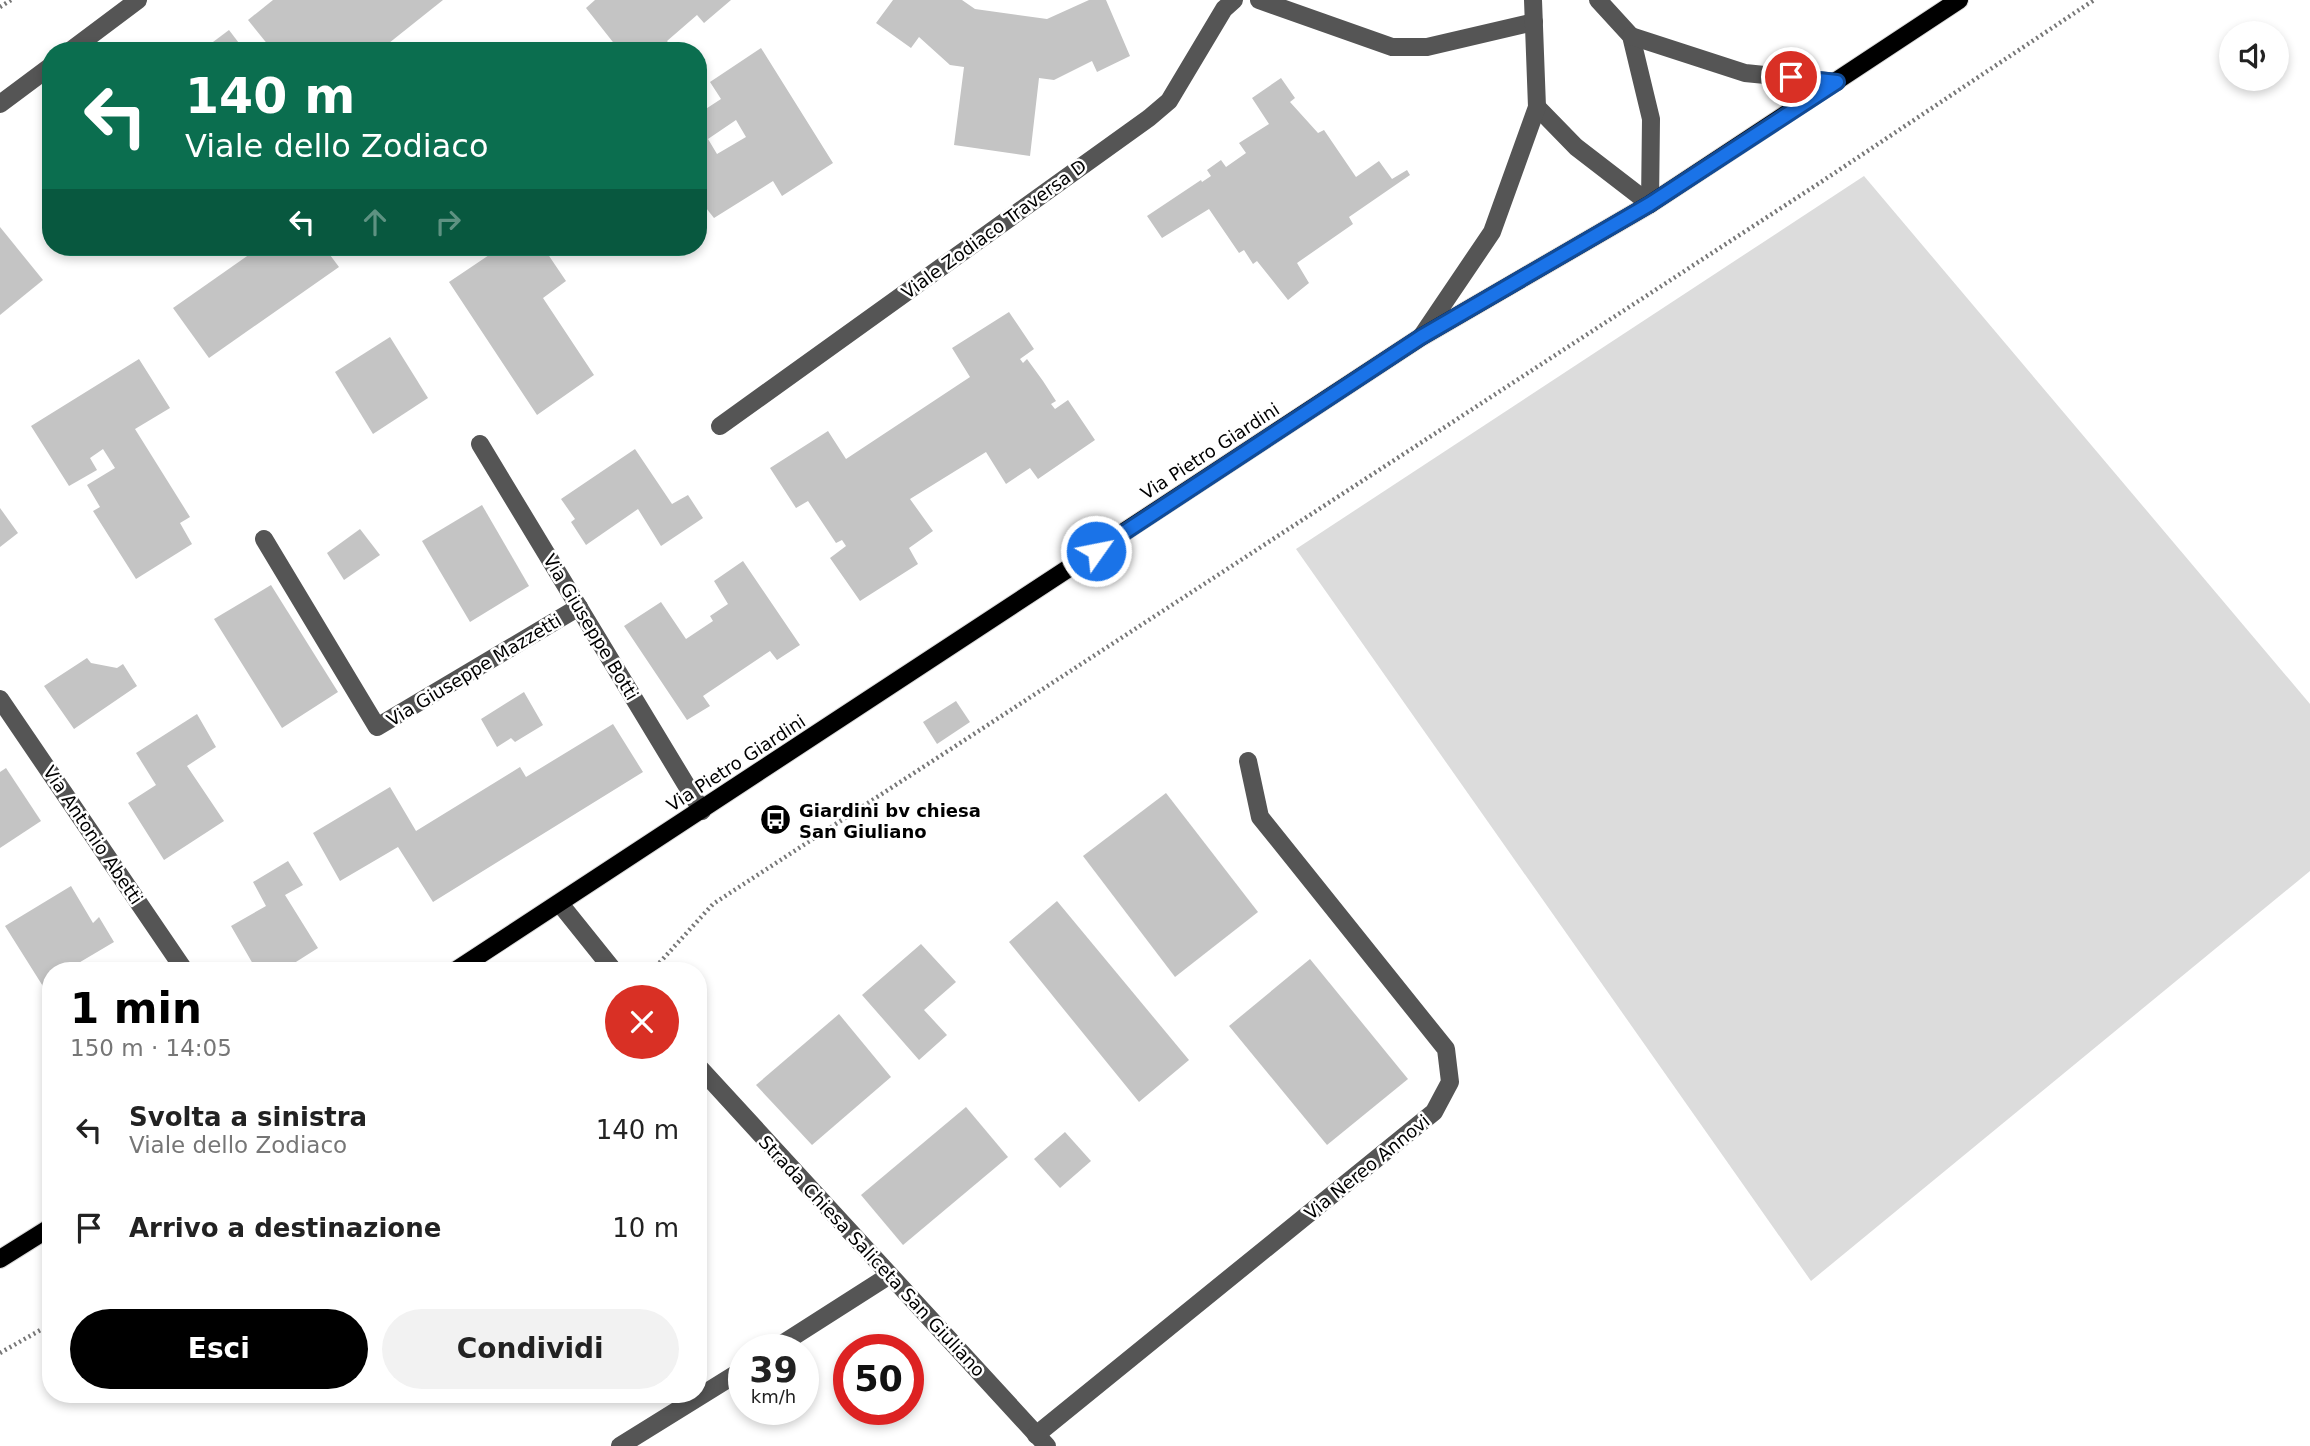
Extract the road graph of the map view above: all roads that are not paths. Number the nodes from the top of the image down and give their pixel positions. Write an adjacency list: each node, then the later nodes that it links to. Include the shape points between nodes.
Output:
1 (138, 0): 9 (street)
2 (1234, 0): 16 (street, Viale Zodiaco Traversa D, via 1159,110)
3 (1259, 0): 7 (street, via 1392,47 1427,47)
4 (1533, 0): 7 (street)
5 (1598, 0): 8 (street)
6 (1959, 0): 11 (main road, Via Pietro Giardini)
7 (1534, 22): 13 (street)
8 (1631, 36): 11 (street, via 1745,73); 14 (street, via 1651,119)
9 (82, 42)
10 (42, 73): 12 (street)
11 (1837, 82): 14 (main road, Via Pietro Giardini)
12 (0, 104)
13 (1537, 107): 14 (street, via 1576,147); 15 (street, via 1492,232)
14 (1650, 204): 15 (main road, Via Pietro Giardini)
15 (1421, 337): 22 (main road, Via Pietro Giardini)
16 (720, 426)
17 (480, 444): 19 (street, Via Giuseppe Botti)
18 (264, 539): 19 (street, Via Giuseppe Mazzetti, via 377,727)
19 (579, 607): 22 (street, Via Giuseppe Botti)
20 (0, 699): 24 (street, Via Antonio Abetti)
21 (1248, 761): 35 (street, Via Nereo Annovi, via 1260,817 1446,1049 1450,1082 1434,1112)
22 (702, 811): 23 (main road, Via Pietro Giardini)
23 (561, 905): 25 (main road, Via Pietro Giardini); 26 (street)
24 (179, 962)
25 (470, 962)
26 (607, 962)
27 (707, 1076): 30 (street, Strada Chiesa Saliceta San Giuliano)
28 (42, 1233): 29 (main road)
29 (0, 1259)
30 (890, 1275): 31 (street); 35 (street, Strada Chiesa Saliceta San Giuliano)
31 (798, 1334)
32 (728, 1378): 33 (street)
33 (707, 1391)
34 (688, 1403): 36 (street)
35 (1042, 1441)
36 (620, 1446)

